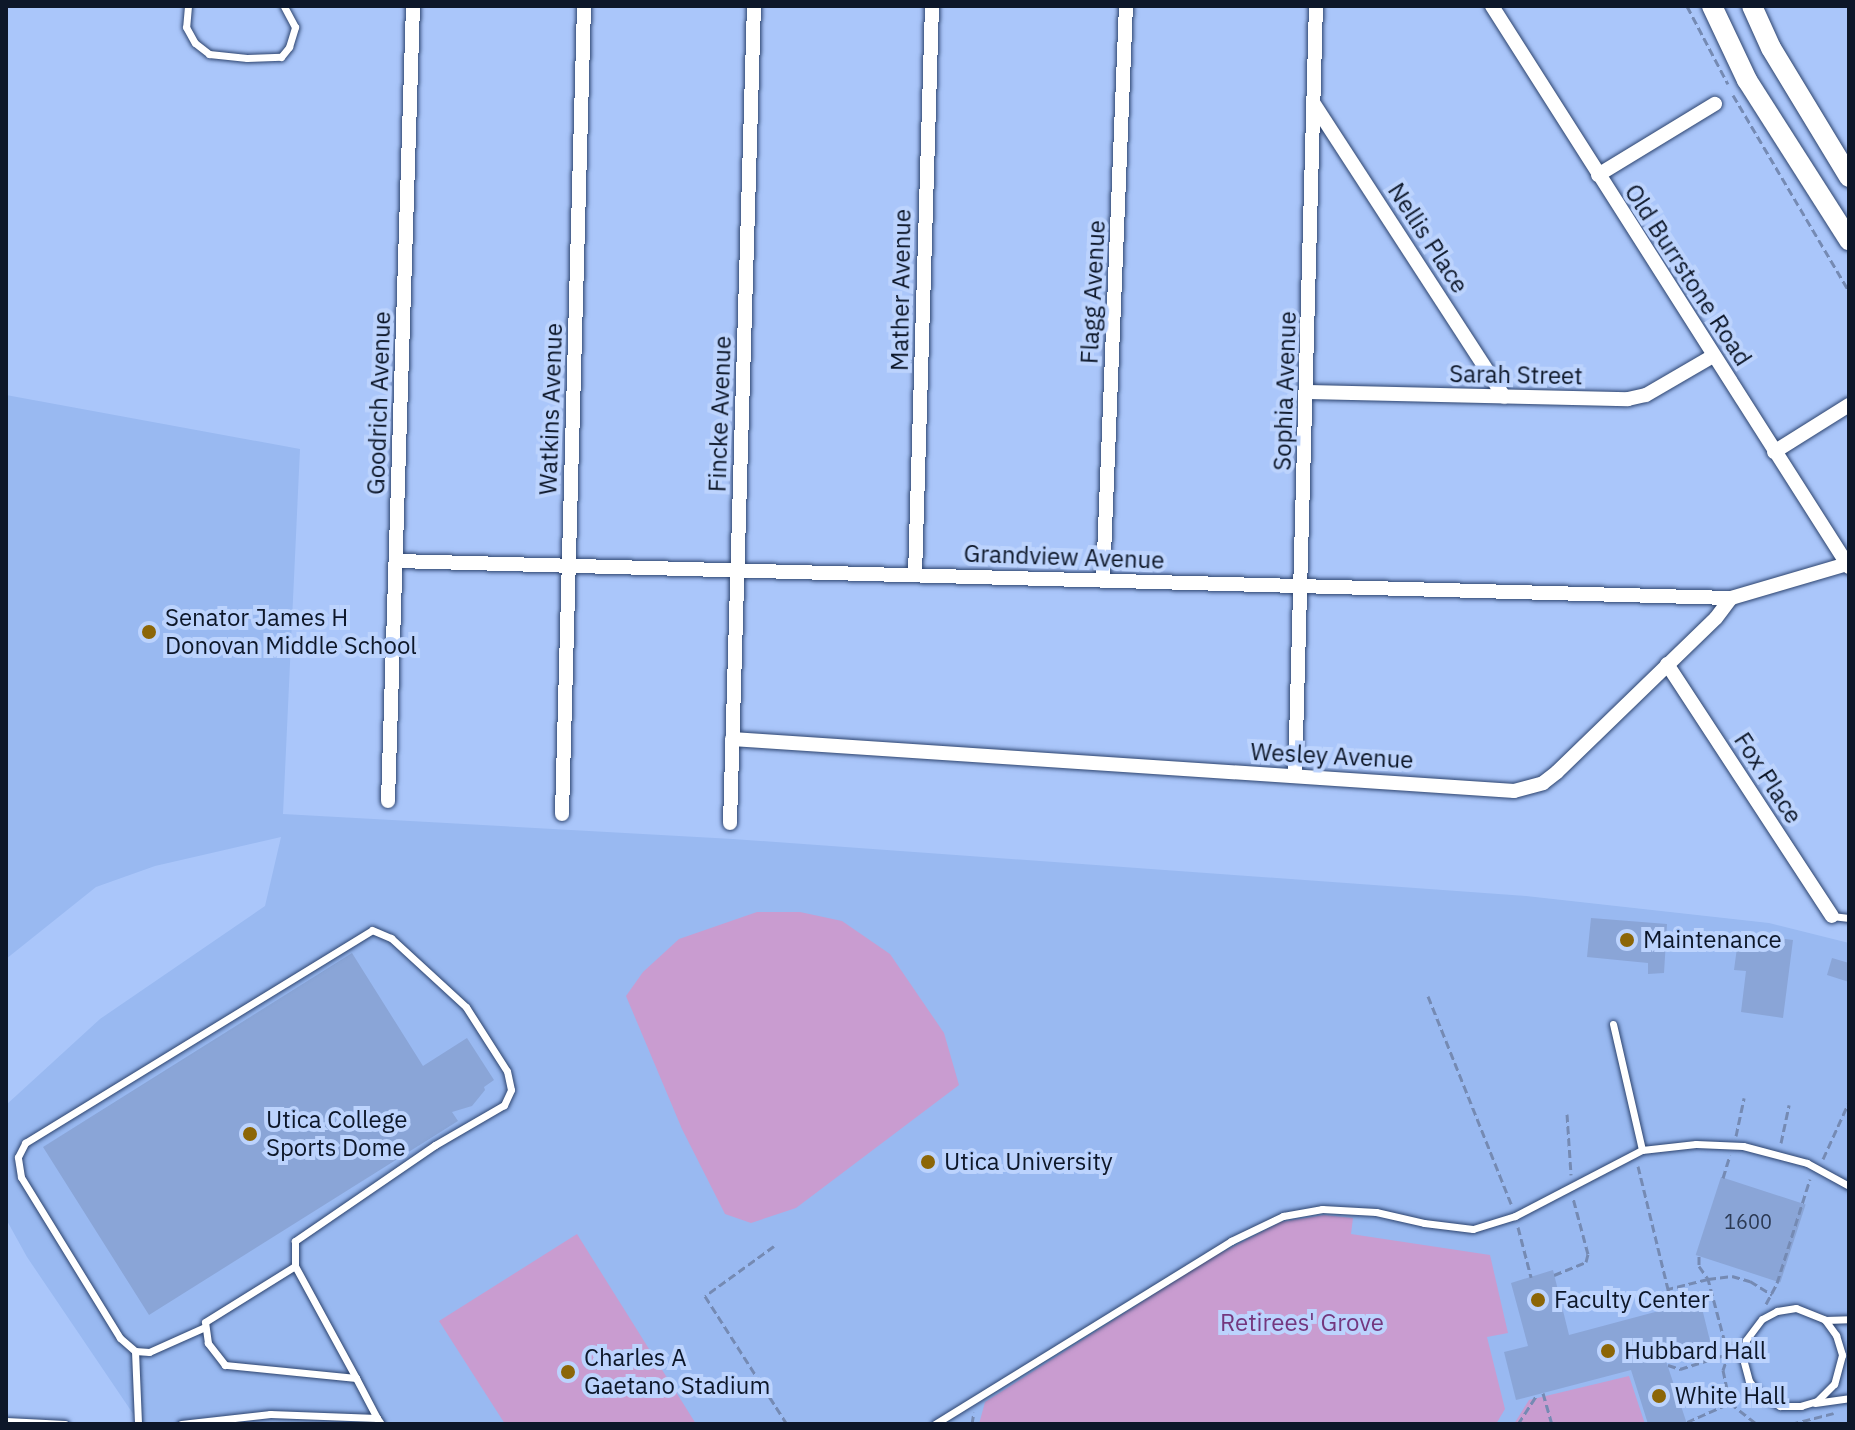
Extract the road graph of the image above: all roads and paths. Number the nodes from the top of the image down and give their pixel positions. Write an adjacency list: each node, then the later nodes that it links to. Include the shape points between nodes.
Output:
1 (188, 6): 2 (lane, via 186,27 195,43 209,54 247,58 281,57 289,47 295,27)
2 (284, 6)
3 (413, 6): 24 (street, Goodrich Avenue)
4 (584, 6): 26 (street, Watkins Avenue)
5 (754, 6): 27 (street, Fincke Avenue)
6 (932, 6): 28 (street, Mather Avenue)
7 (1126, 6): 29 (street, Flagg Avenue)
8 (1316, 6): 13 (street, Sophia Avenue)
9 (1492, 6): 15 (street, Old Burrstone Road)
10 (1687, 6): 18 (path, via 1764,150)
11 (1712, 6): 17 (street, via 1747,80)
12 (1752, 6): 16 (street, via 1771,48)
13 (1314, 103): 20 (street, Sophia Avenue); 21 (street, Nellis Place)
14 (1715, 104): 15 (street)
15 (1598, 175): 19 (street, Old Burrstone Road)
16 (1849, 177)
17 (1849, 240)
18 (1849, 291)
19 (1713, 356): 21 (street, Sarah Street, via 1646,395 1628,399); 23 (street, Old Burrstone Road)
20 (1308, 392): 21 (street, Sarah Street); 30 (street, Sophia Avenue)
21 (1504, 397)
22 (1849, 405): 23 (street)
23 (1774, 452): 25 (street, Old Burrstone Road)
24 (397, 561): 26 (street, Grandview Avenue); 35 (street, Goodrich Avenue)
25 (1848, 565): 31 (street)
26 (568, 567): 27 (street, Grandview Avenue); 36 (street, Watkins Avenue)
27 (737, 572): 28 (street, Grandview Avenue); 33 (street, Fincke Avenue)
28 (915, 575): 29 (street, Grandview Avenue)
29 (1103, 580): 30 (street, Grandview Avenue)
30 (1301, 586): 31 (street, Grandview Avenue); 34 (street, Sophia Avenue)
31 (1731, 598): 32 (street, Wesley Avenue)
32 (1667, 664): 34 (street, Wesley Avenue, via 1557,772 1529,788); 38 (street, Fox Place)
33 (732, 739): 34 (street, Wesley Avenue); 37 (street, Fincke Avenue)
34 (1295, 776)
35 (388, 801)
36 (562, 814)
37 (730, 823)
38 (1832, 916): 39 (lane)
39 (1849, 918)
40 (1428, 996): 56 (path)
41 (1613, 1024): 45 (lane)
42 (1849, 1102): 50 (path)
43 (1789, 1105): 46 (path)
44 (1567, 1114): 54 (path)
45 (1642, 1150): 46 (lane, via 1696,1144); 54 (lane)
46 (1778, 1155): 50 (lane)
47 (1729, 1158): 48 (path)
48 (1743, 1160)
49 (1643, 1163): 63 (path, via 1637,1167)
50 (1817, 1168): 52 (path); 55 (lane)
51 (1798, 1174): 52 (path)
52 (1810, 1179): 53 (path); 64 (path)
53 (1821, 1183)
54 (1572, 1185): 56 (lane); 60 (path, via 1588,1254 1586,1262)
55 (1849, 1186)
56 (1515, 1216): 61 (path); 89 (lane, via 1473,1229 1376,1212 1322,1209 1283,1216 1231,1241)
57 (774, 1246): 88 (path, via 705,1296)
58 (1699, 1256): 62 (path)
59 (295, 1266): 69 (lane, via 205,1322); 71 (lane, via 295,1241 435,1145 504,1105 511,1090 507,1071 466,1007 391,938 372,930 25,1143 18,1157 21,1177 120,1338); 74 (lane)
60 (1554, 1275)
61 (1531, 1277)
62 (1708, 1279): 63 (path); 64 (path, via 1732,1276); 72 (path)
63 (1668, 1289): 65 (path)
64 (1772, 1295): 66 (path)
65 (1671, 1307)
66 (1763, 1307)
67 (1849, 1319): 68 (lane)
68 (1825, 1320): 79 (lane, via 1842,1355 1840,1372 1817,1401); 79 (lane, via 1796,1308 1777,1311 1762,1319 1746,1340 1743,1359 1760,1395 1780,1406)
69 (205, 1327): 71 (lane, via 149,1352); 74 (lane, via 208,1343 225,1365)
70 (1734, 1338): 72 (path)
71 (135, 1351): 86 (lane)
72 (1728, 1354): 73 (path, via 1680,1369); 78 (path, via 1723,1370)
73 (1668, 1365)
74 (356, 1378): 83 (lane)
75 (1543, 1393): 91 (path)
76 (1537, 1395): 90 (path)
77 (1849, 1398): 79 (lane)
78 (1730, 1403): 81 (path); 84 (path)
79 (1805, 1405)
80 (1836, 1413): 81 (path, via 1791,1424 1756,1423)
81 (1750, 1418): 92 (path)
82 (6, 1421): 85 (lane)
83 (379, 1421): 87 (lane, via 270,1414)
84 (1687, 1422)
85 (65, 1424)
86 (138, 1424)
87 (181, 1424)
88 (787, 1424)
89 (935, 1424)
90 (1518, 1424)
91 (1552, 1424)
92 (1750, 1424)

